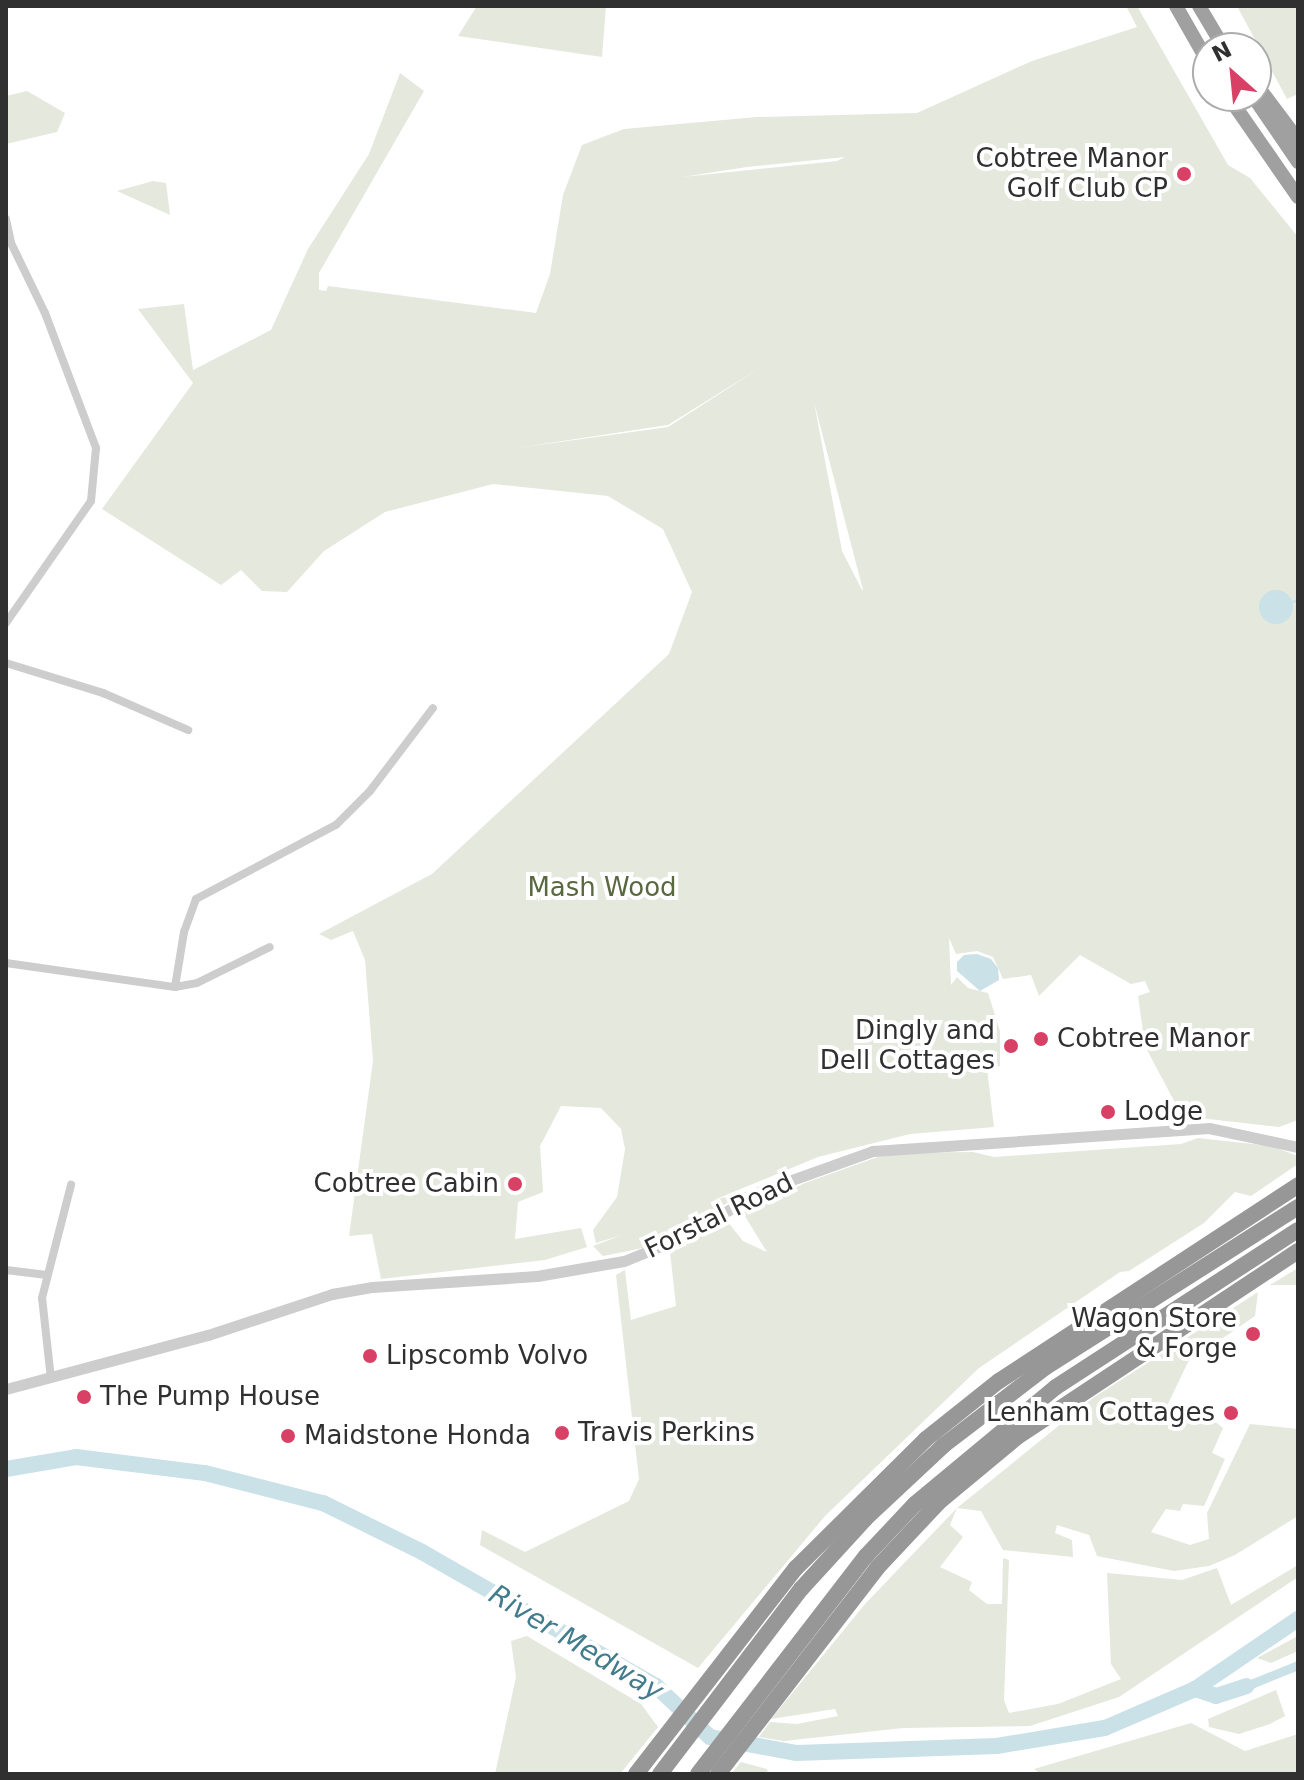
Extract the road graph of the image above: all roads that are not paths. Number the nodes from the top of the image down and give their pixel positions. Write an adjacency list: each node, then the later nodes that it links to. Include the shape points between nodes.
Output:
1 (1176, 6): 4 (highway)
2 (1200, 8): 3 (highway)
3 (1216, 32)
4 (1192, 34)
5 (1272, 105): 8 (highway)
6 (1239, 112): 10 (highway)
7 (1264, 112): 9 (highway)
8 (1298, 140)
9 (1298, 162)
10 (1298, 197)
11 (6, 219): 12 (street, via 11,243 45,313 96,448 91,501)
12 (6, 623)
13 (6, 663): 15 (street, via 103,693)
14 (433, 708): 18 (street, via 370,791 336,825 196,899 184,932)
15 (188, 730)
16 (270, 947): 18 (street, via 197,983)
17 (6, 963): 18 (street)
18 (175, 987)
19 (1296, 1147): 27 (street, Forstal Road, via 1209,1128 873,1151 761,1191 683,1237 624,1261 537,1276 332,1294)
20 (71, 1185): 26 (street)
21 (1298, 1185): 29 (highway, via 960,1409 841,1520)
22 (1298, 1207): 29 (highway, via 1046,1367 944,1445)
23 (1298, 1230): 30 (highway, via 1056,1387 969,1455 866,1556)
24 (1298, 1251): 30 (highway, via 1006,1446 940,1501)
25 (6, 1270): 26 (street)
26 (47, 1275): 27 (street, via 41,1319)
27 (51, 1380): 28 (street, Forstal Road)
28 (6, 1389)
29 (748, 1642): 32 (highway); 33 (highway)
30 (788, 1668): 31 (highway)
31 (707, 1772)
32 (636, 1774)
33 (660, 1774)

